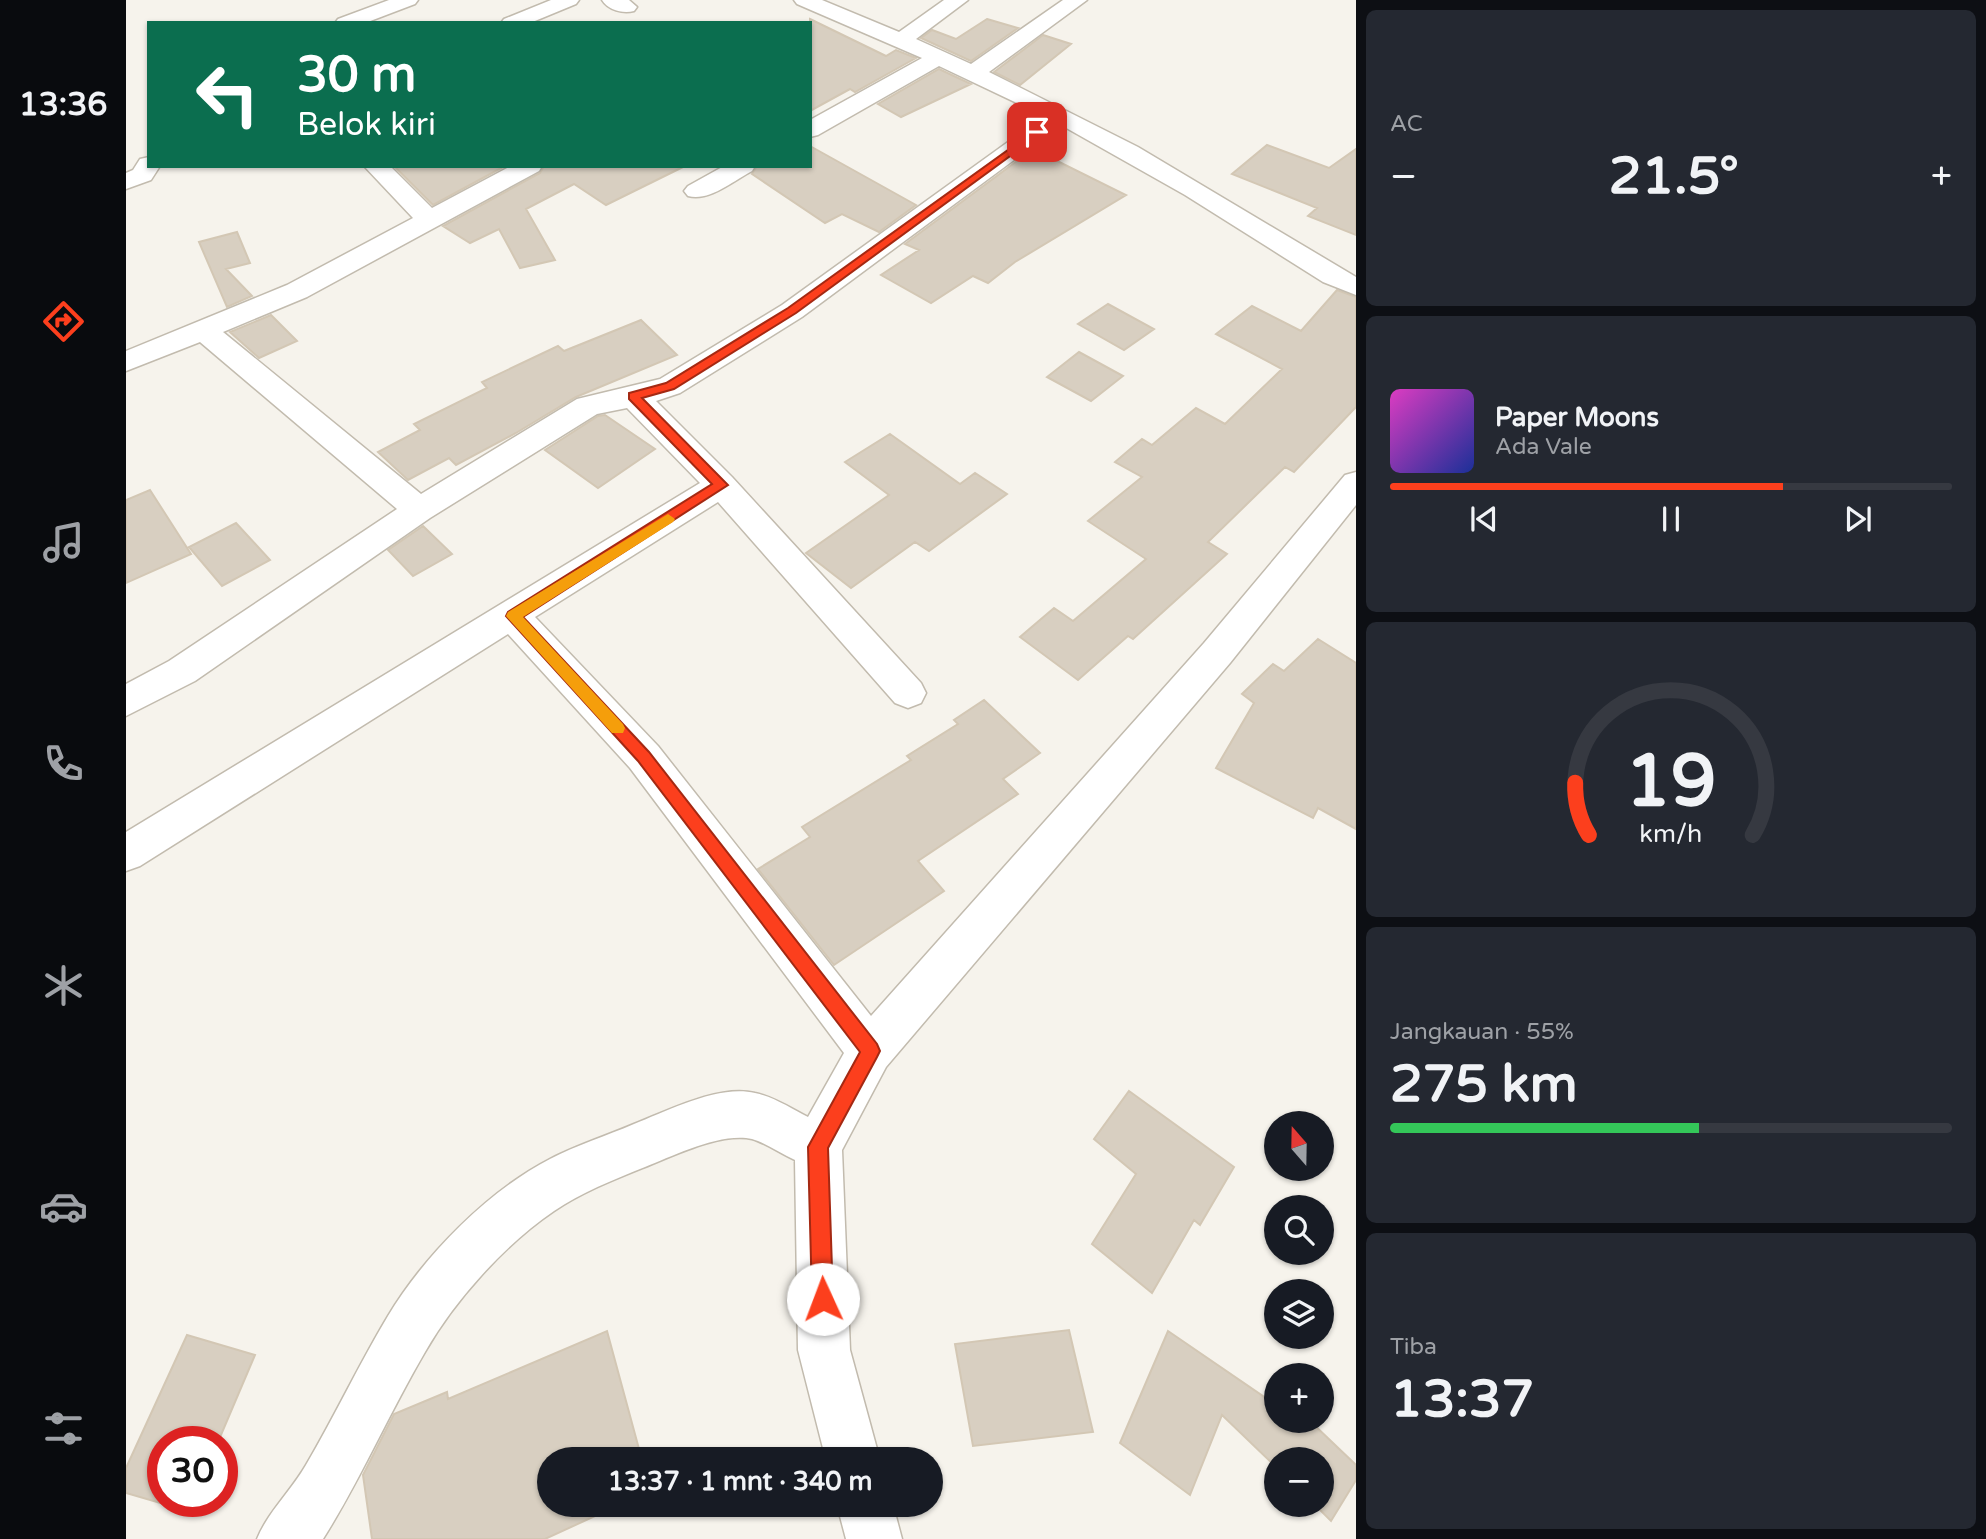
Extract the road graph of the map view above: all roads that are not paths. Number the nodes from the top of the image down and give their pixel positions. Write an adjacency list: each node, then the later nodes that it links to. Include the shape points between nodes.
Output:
1 (408, 0): 7 (street)
2 (569, 0): 8 (street)
3 (804, 0): 6 (street)
4 (958, 0): 10 (street)
5 (1077, 0): 12 (street)
6 (834, 12): 9 (street); 10 (street)
7 (350, 21)
8 (516, 21)
9 (812, 22)
10 (900, 41): 11 (street)
11 (939, 57): 12 (street); 14 (street)
12 (972, 73): 13 (street)
13 (1059, 116): 23 (street, via 1172,177); 26 (street, via 792,311 670,386)
14 (812, 129)
15 (147, 167): 19 (street)
16 (378, 168): 21 (street)
17 (526, 168): 21 (street)
18 (739, 168): 20 (street)
19 (126, 183)
20 (697, 191)
21 (429, 220): 24 (street, via 297,291)
22 (1356, 256): 23 (street)
23 (1345, 282)
24 (203, 330): 25 (street); 29 (street)
25 (126, 362)
26 (633, 396): 28 (street); 29 (street, via 588,407)
27 (1356, 483): 34 (street, via 1217,653)
28 (721, 485): 30 (street); 31 (street)
29 (419, 510): 32 (street, via 182,671)
30 (513, 616): 33 (street); 34 (street, via 644,757)
31 (908, 693)
32 (126, 701)
33 (126, 853)
34 (870, 1051): 35 (street)
35 (818, 1147): 36 (street, via 824,1350); 38 (street, via 755,1116 730,1115 688,1126 568,1175 535,1195 444,1280 407,1332 326,1485)
36 (850, 1447)
37 (868, 1517): 39 (street)
38 (285, 1539)
39 (874, 1539)

